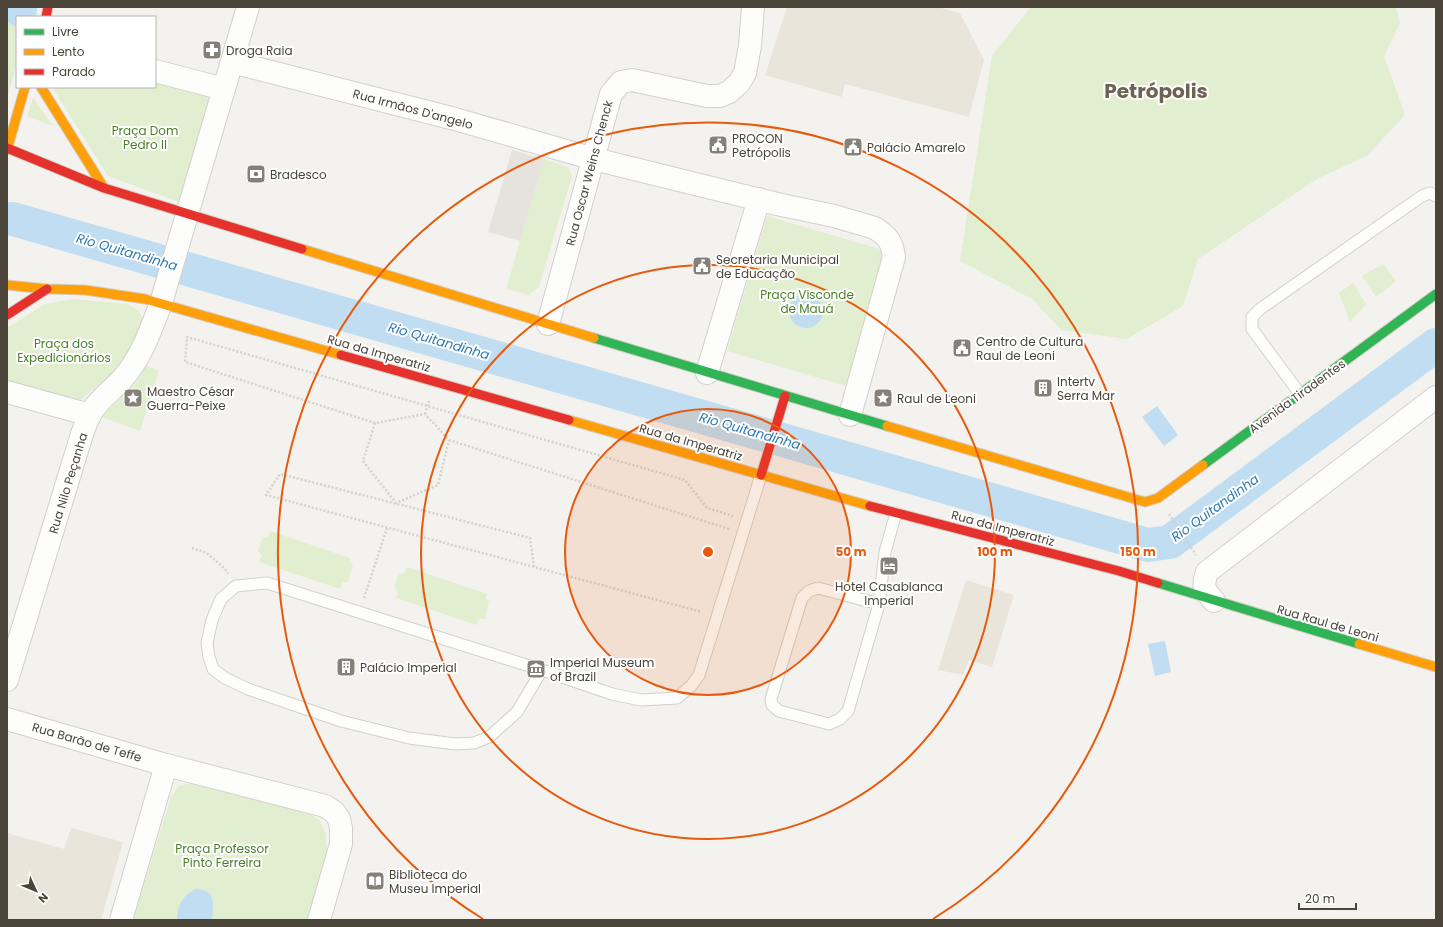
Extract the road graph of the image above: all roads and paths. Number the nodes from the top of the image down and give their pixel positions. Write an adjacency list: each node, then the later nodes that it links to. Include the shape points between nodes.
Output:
1 (248, 7): 3 (street)
2 (753, 7): 9 (street, Rua Oscar Weins Chenck, via 745,73 734,88 720,96 707,96 632,80 621,82 611,94)
3 (232, 62): 7 (street); 9 (street, Rua Irmãos D'angelo)
4 (156, 71): 7 (street)
5 (25, 88): 8 (main road)
6 (42, 88): 10 (main road)
7 (224, 89): 13 (street)
8 (7, 149): 10 (main road)
9 (594, 159): 12 (street, Rua Irmãos D'angelo); 19 (street, Rua Oscar Weins Chenck)
10 (104, 188): 13 (main road)
11 (1436, 196): 22 (lane, via 1430,193 1422,196 1252,317 1252,329)
12 (759, 199): 20 (street); 26 (street, via 875,228 884,234 893,248 894,257)
13 (187, 214): 17 (street, Rua Nilo Peçanha); 19 (main road)
14 (7, 285): 15 (main road)
15 (47, 289): 17 (main road, via 85,290); 18 (main road)
16 (1436, 294): 22 (main road, Avenida Tiradentes)
17 (161, 303): 25 (street, Rua Nilo Peçanha, via 147,340 135,362); 29 (main road, Rua da Imperatriz)
18 (7, 315)
19 (548, 324): 20 (main road)
20 (707, 373): 23 (main road)
21 (7, 392): 25 (street)
22 (1300, 394): 30 (main road, Avenida Tiradentes)
23 (784, 396): 26 (main road); 29 (main road)
24 (1436, 397): 38 (street)
25 (90, 415): 46 (street, Rua Nilo Peçanha)
26 (850, 415): 30 (main road, via 1145,502)
27 (375, 423): 28 (path, via 425,414); 31 (path, via 363,461); 33 (path, via 185,362 187,337 685,480 707,508)
28 (449, 440): 31 (path, via 438,485); 35 (path)
29 (761, 475): 32 (main road, Rua da Imperatriz); 33 (lane)
30 (1158, 498): 38 (path)
31 (396, 503): 34 (path, via 280,474 266,495); 37 (path, via 530,538)
32 (896, 513): 40 (main road, Rua da Imperatriz, via 1119,571); 41 (lane, via 885,552)
33 (747, 520): 35 (lane)
34 (387, 528): 37 (path); 42 (path)
35 (743, 534): 43 (lane)
36 (192, 548): 39 (path, via 206,553 224,569)
37 (534, 567): 43 (path)
38 (1207, 572): 40 (street, via 1205,591)
39 (236, 586): 42 (lane, via 267,583); 45 (lane, via 221,598 212,620 208,643 209,657 214,669 225,678 248,689 341,721 408,738 455,744 474,742 489,737 516,712)
40 (1214, 601): 44 (main road, Rua Raul de Leoni)
41 (879, 604): 41 (lane, via 818,588 809,591 802,598 772,705 780,711 829,724 840,719 848,711)
42 (360, 612): 45 (lane)
43 (717, 616): 45 (lane, via 699,675 677,698 641,700 612,694)
44 (1436, 667)
45 (542, 670)
46 (7, 680)
47 (7, 719): 48 (street, Rua Barão de Teffe)
48 (166, 765): 49 (street); 50 (street, via 325,806 334,812 341,828 341,844)
49 (122, 920)
50 (319, 920)

